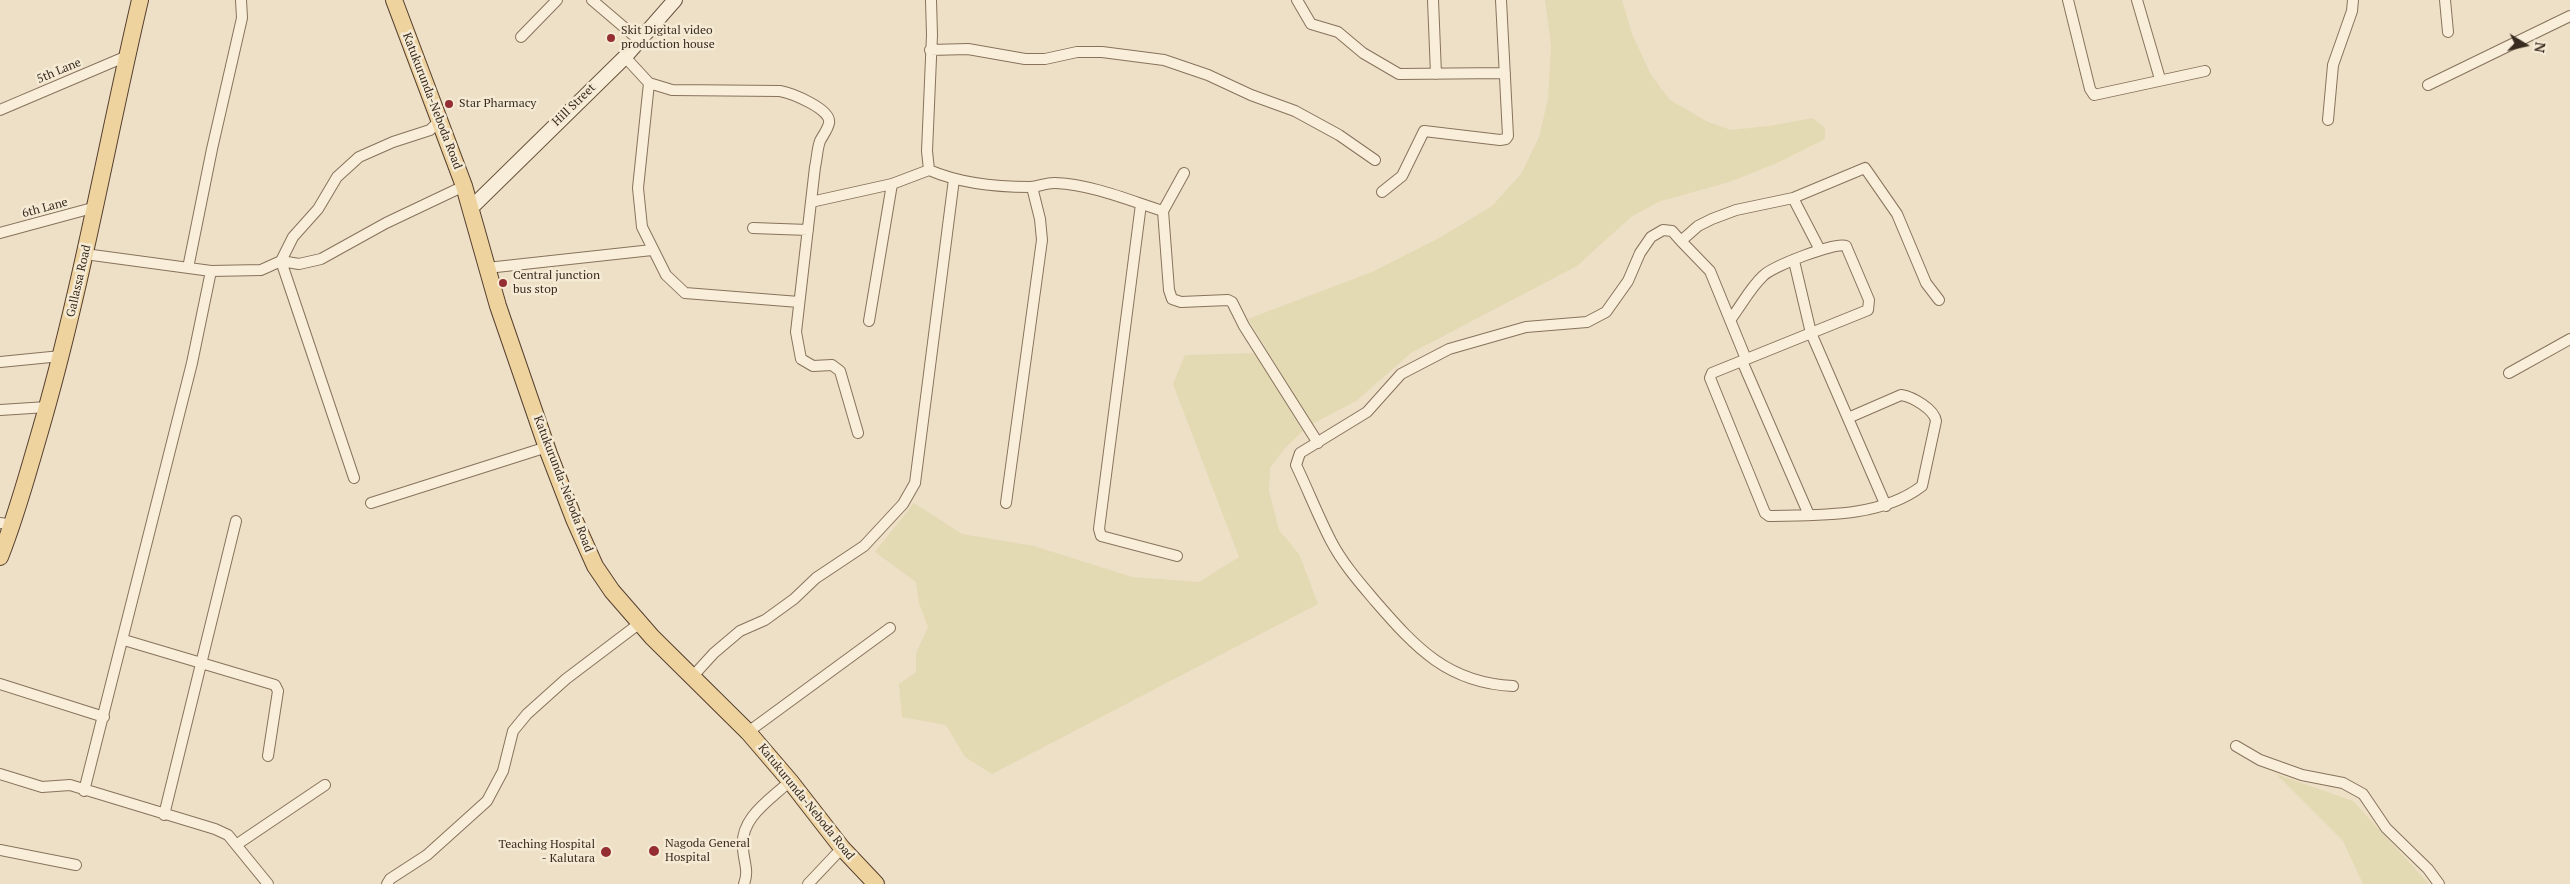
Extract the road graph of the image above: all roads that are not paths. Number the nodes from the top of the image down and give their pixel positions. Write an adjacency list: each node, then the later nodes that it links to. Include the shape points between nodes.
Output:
1 (140, 0): 20 (main road, Gallassa Road)
2 (241, 0): 54 (street, via 242,18)
3 (557, 0): 17 (street)
4 (592, 0): 18 (street)
5 (676, 0): 18 (main road, Hill Street)
6 (931, 0): 19 (street)
7 (1297, 0): 24 (street, via 1311,24 1338,32 1363,53 1398,74)
8 (1432, 0): 24 (street)
9 (1501, 0): 23 (street)
10 (2068, 0): 25 (street, via 2094,95)
11 (2137, 0): 25 (street)
12 (2353, 0): 30 (street, via 2333,65)
13 (2445, 0): 16 (street)
14 (399, 1): 29 (main road, Katukurunda-Neboda Road)
15 (2570, 16): 27 (street)
16 (2448, 32)
17 (521, 37)
18 (639, 40): 21 (main road, Hill Street)
19 (930, 50): 31 (street, via 968,49 1025,59 1102,52 1164,60 1295,111 1339,135); 32 (street)
20 (127, 56): 28 (street, 5th Lane); 42 (main road, Gallassa Road)
21 (625, 57): 26 (street); 43 (main road, Hill Street)
22 (2205, 71): 25 (street)
23 (1505, 73): 24 (street); 38 (street, via 1506,139 1424,131 1402,176)
24 (1436, 74)
25 (2160, 79)
26 (648, 83): 40 (street, via 672,90 780,91 824,112 829,123 819,143); 49 (street, via 638,188 642,227)
27 (2428, 85)
28 (0, 110)
29 (440, 120): 36 (main road, Katukurunda-Neboda Road); 53 (street, via 430,130 359,157 337,177 318,208 293,238)
30 (2328, 120)
31 (1375, 160)
32 (929, 170): 34 (street); 35 (street)
33 (1184, 173): 44 (street)
34 (954, 179): 37 (street); 86 (street, via 915,483 903,504 864,546 816,578 794,599 764,620 740,632)
35 (892, 184): 40 (street); 60 (street)
36 (464, 186): 43 (main road, Katukurunda-Neboda Road); 53 (street, via 321,258 299,264)
37 (1032, 187): 41 (street, via 1054,182 1069,184); 75 (street, via 1042,240)
38 (1382, 192)
39 (1793, 198): 48 (street, via 1736,210 1698,226); 50 (street); 57 (street, via 1859,170 1868,170 1897,214 1926,283)
40 (812, 202): 46 (street)
41 (1141, 204): 44 (street); 80 (street, via 1099,529 1101,536)
42 (96, 207): 47 (street, 6th Lane); 51 (main road, Gallassa Road)
43 (471, 208): 55 (main road, Katukurunda-Neboda Road)
44 (1163, 211): 71 (street, via 1172,299 1181,302 1232,302)
45 (753, 228): 46 (street)
46 (808, 230): 58 (street)
47 (0, 233)
48 (1681, 241): 59 (street, via 1710,271); 71 (street, via 1672,231 1663,230 1651,237 1640,252 1628,281 1606,312 1587,322 1526,327 1449,349 1401,374 1367,412)
49 (652, 250): 55 (street); 58 (street, via 666,275 685,293)
50 (1820, 250): 52 (street); 61 (street, via 1846,246 1870,305 1868,310)
51 (85, 254): 54 (street); 63 (main road, Gallassa Road)
52 (1794, 261): 59 (street, via 1763,275); 61 (street)
53 (281, 262): 56 (street, via 260,270); 73 (street)
54 (188, 268): 56 (street)
55 (487, 268): 72 (main road, Katukurunda-Neboda Road)
56 (211, 271): 84 (street, via 192,363)
57 (1939, 300)
58 (799, 302): 70 (street, via 796,332 801,359 813,366 832,365 840,371)
59 (1730, 320): 64 (street)
60 (869, 321)
61 (1811, 333): 64 (street); 69 (street)
62 (2570, 339): 66 (street)
63 (61, 356): 65 (street); 67 (main road, Gallassa Road)
64 (1744, 360): 77 (street); 77 (street, via 1712,373 1710,382 1765,513 1769,516)
65 (0, 362)
66 (2509, 373)
67 (47, 407): 68 (street); 79 (main road, Gallassa Road)
68 (0, 410)
69 (1848, 418): 76 (street); 76 (street, via 1901,395 1909,396 1936,417 1922,486)
70 (858, 433)
71 (1318, 443): 88 (street, via 1300,453 1296,465 1331,541 1354,576 1408,639 1434,661 1492,685)
72 (547, 447): 74 (street); 82 (main road, Katukurunda-Neboda Road, via 587,550 612,590)
73 (354, 478)
74 (371, 503)
75 (1006, 503)
76 (1886, 506): 77 (street)
77 (1809, 515)
78 (236, 521): 85 (street)
79 (6, 524): 81 (main road, Gallassa Road)
80 (1177, 556)
81 (0, 557)
82 (640, 623): 86 (main road, Katukurunda-Neboda Road); 103 (street, via 566,679 516,726 503,770 487,801)
83 (890, 628): 90 (street)
84 (124, 640): 85 (street); 89 (street)
85 (202, 662): 92 (street, via 275,685 278,691); 97 (street)
86 (693, 676): 90 (main road, Katukurunda-Neboda Road)
87 (0, 684): 89 (street)
88 (1513, 686)
89 (104, 717): 96 (street)
90 (748, 732): 94 (main road, Katukurunda-Neboda Road)
91 (2236, 746): 107 (street, via 2260,760 2302,775 2344,783 2363,794 2386,828)
92 (268, 756)
93 (0, 774): 96 (street, via 42,787 70,785)
94 (790, 781): 99 (main road, Katukurunda-Neboda Road); 104 (street, via 747,820 743,849 747,869)
95 (325, 785): 98 (street)
96 (84, 791): 97 (street)
97 (164, 815): 98 (street, via 216,829 228,835)
98 (236, 845): 102 (street)
99 (842, 848): 105 (street); 106 (main road, Katukurunda-Neboda Road)
100 (0, 850): 101 (street)
101 (76, 865)
102 (268, 884)
103 (387, 884)
104 (744, 884)
105 (808, 884)
106 (876, 884)
107 (2439, 884)

